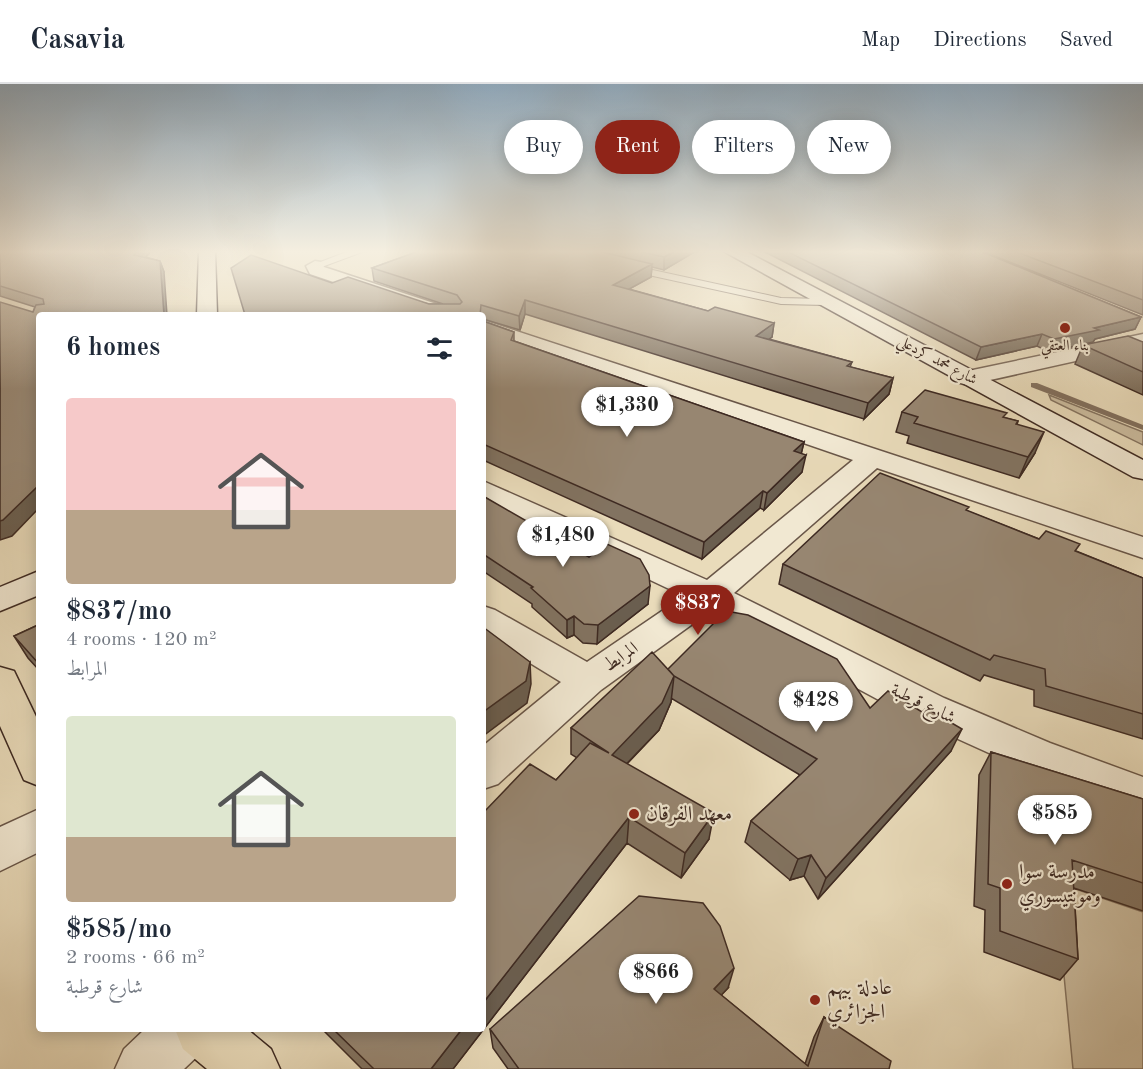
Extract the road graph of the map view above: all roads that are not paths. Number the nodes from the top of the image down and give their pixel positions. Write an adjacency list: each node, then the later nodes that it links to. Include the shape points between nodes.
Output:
1 (207, 297): 6 (street)
2 (397, 297): 7 (street)
3 (767, 297): 5 (lane)
4 (816, 297): 5 (street, شارع محمد كردعلي)
5 (825, 302): 10 (street, شارع محمد كردعلي)
6 (207, 312)
7 (442, 312)
8 (486, 327): 11 (street)
9 (1143, 340): 10 (street)
10 (968, 378): 12 (street, شارع محمد كردعلي)
11 (874, 456): 14 (street); 18 (street, المرابط)
12 (1143, 471)
13 (486, 491): 18 (street, شارع قرطبة)
14 (1090, 532): 15 (street); 16 (street)
15 (1143, 536)
16 (1143, 548)
17 (36, 583): 19 (street)
18 (710, 595): 22 (street, المرابط); 25 (street, شارع قرطبة, via 930,709 1035,755)
19 (0, 600)
20 (486, 620): 22 (street)
21 (0, 681): 23 (main road)
22 (588, 681): 24 (street, المرابط)
23 (36, 761)
24 (486, 768)
25 (1143, 795)
26 (36, 831): 27 (street)
27 (0, 850)
28 (182, 1032): 30 (street)
29 (206, 1032): 31 (main road)
30 (144, 1069)
31 (251, 1069)

